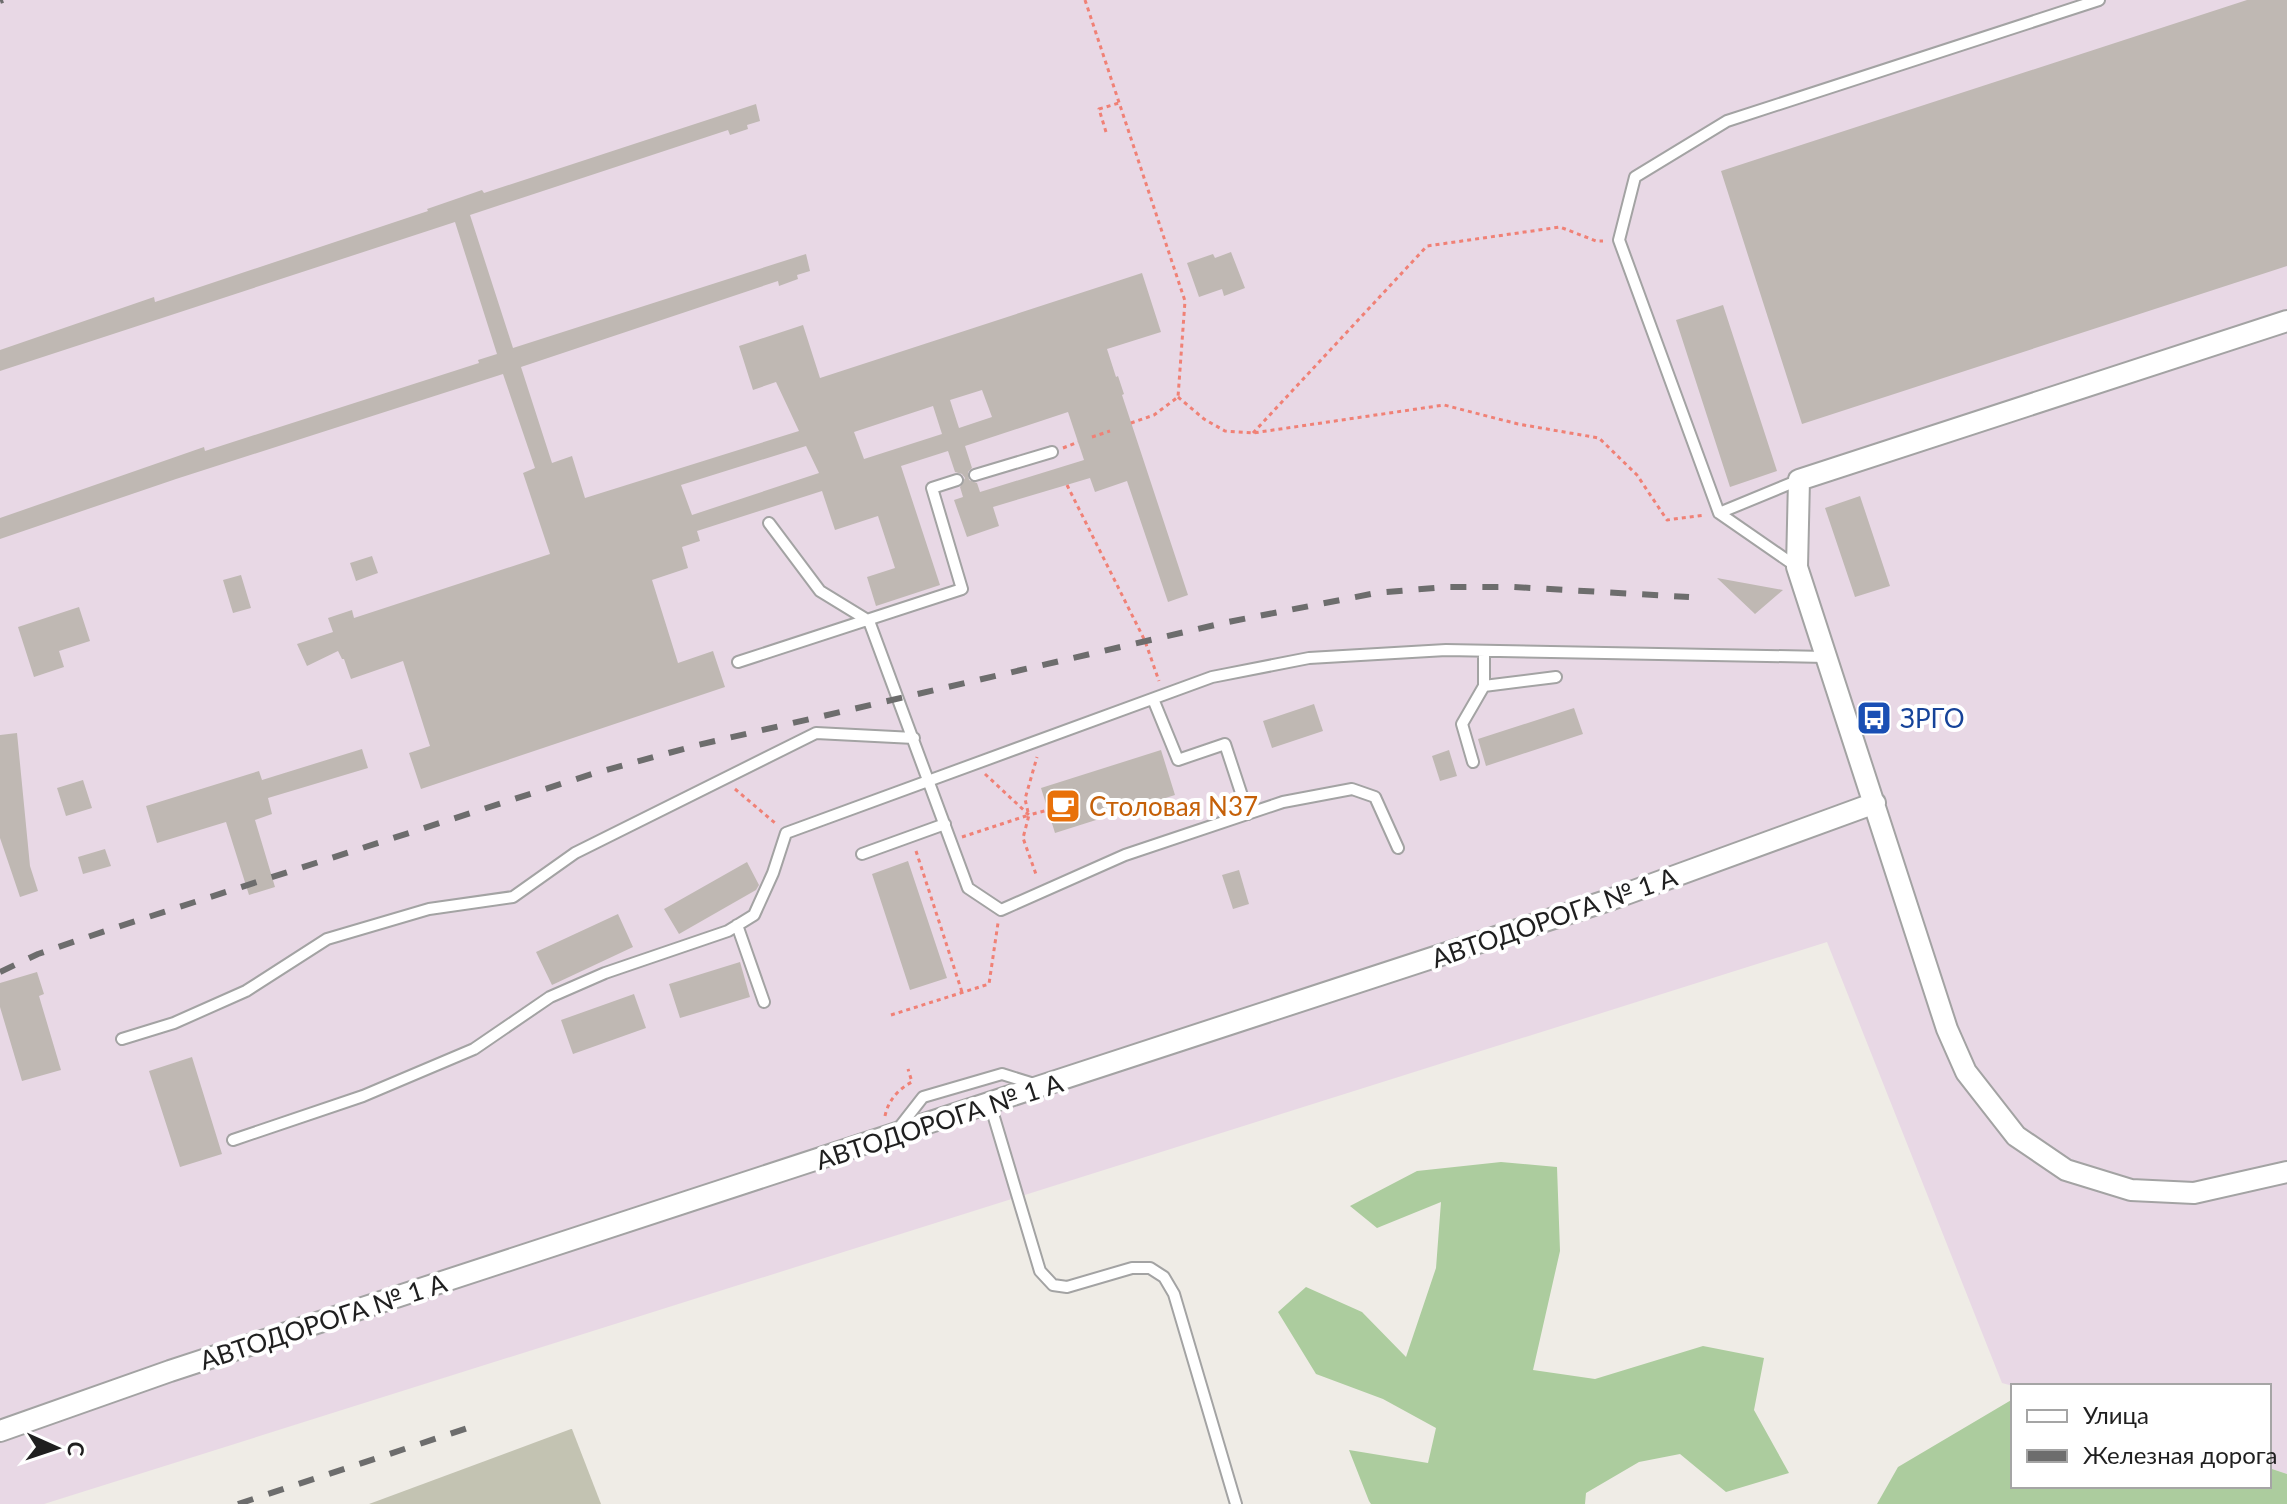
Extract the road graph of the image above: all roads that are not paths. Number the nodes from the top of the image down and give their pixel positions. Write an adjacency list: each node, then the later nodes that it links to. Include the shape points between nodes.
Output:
1 (2099, 0): 7 (lane, via 1727,121 1635,177 1619,240)
2 (2287, 321): 6 (street)
3 (1052, 452): 4 (lane)
4 (975, 475)
5 (957, 480): 10 (lane, via 932,488 962,589)
6 (1799, 480): 7 (lane); 9 (street)
7 (1719, 513): 9 (lane)
8 (769, 523): 10 (lane, via 820,591)
9 (1797, 567): 12 (street)
10 (869, 621): 13 (lane); 17 (lane)
11 (1484, 651): 12 (lane); 15 (lane); 16 (lane, via 1309,658 1212,677)
12 (1826, 657): 20 (street)
13 (738, 662)
14 (1556, 677): 15 (lane)
15 (1484, 686): 18 (lane, via 1462,724)
16 (1159, 698): 19 (lane); 21 (lane, via 1178,760 1225,744)
17 (914, 738): 19 (lane); 27 (lane, via 816,733 575,853 513,897 429,909 327,939 246,991)
18 (1473, 762)
19 (928, 779): 22 (lane); 25 (lane, via 786,833 754,915)
20 (1875, 803): 28 (street, АВТОДОРОГА № 1 А, via 1612,899); 32 (street, via 1947,1029 1966,1072 2016,1136 2066,1170 2131,1190 2194,1193)
21 (1248, 814): 22 (lane, via 1125,855 1001,910 968,888); 23 (lane, via 1352,789 1375,797)
22 (945, 824): 24 (lane)
23 (1398, 848)
24 (862, 854)
25 (737, 925): 26 (lane); 31 (lane, via 550,997 474,1049 363,1096)
26 (764, 1002)
27 (122, 1039)
28 (1044, 1086): 29 (street, АВТОДОРОГА № 1 А); 30 (lane, via 1002,1074 923,1097)
29 (990, 1104): 30 (street, АВТОДОРОГА № 1 А); 34 (lane, via 1040,1271 1053,1285 1067,1287 1132,1268 1150,1268 1164,1277 1174,1294)
30 (888, 1129): 33 (street, АВТОДОРОГА № 1 А)
31 (233, 1140)
32 (2287, 1172)
33 (0, 1431)
34 (1236, 1504)

